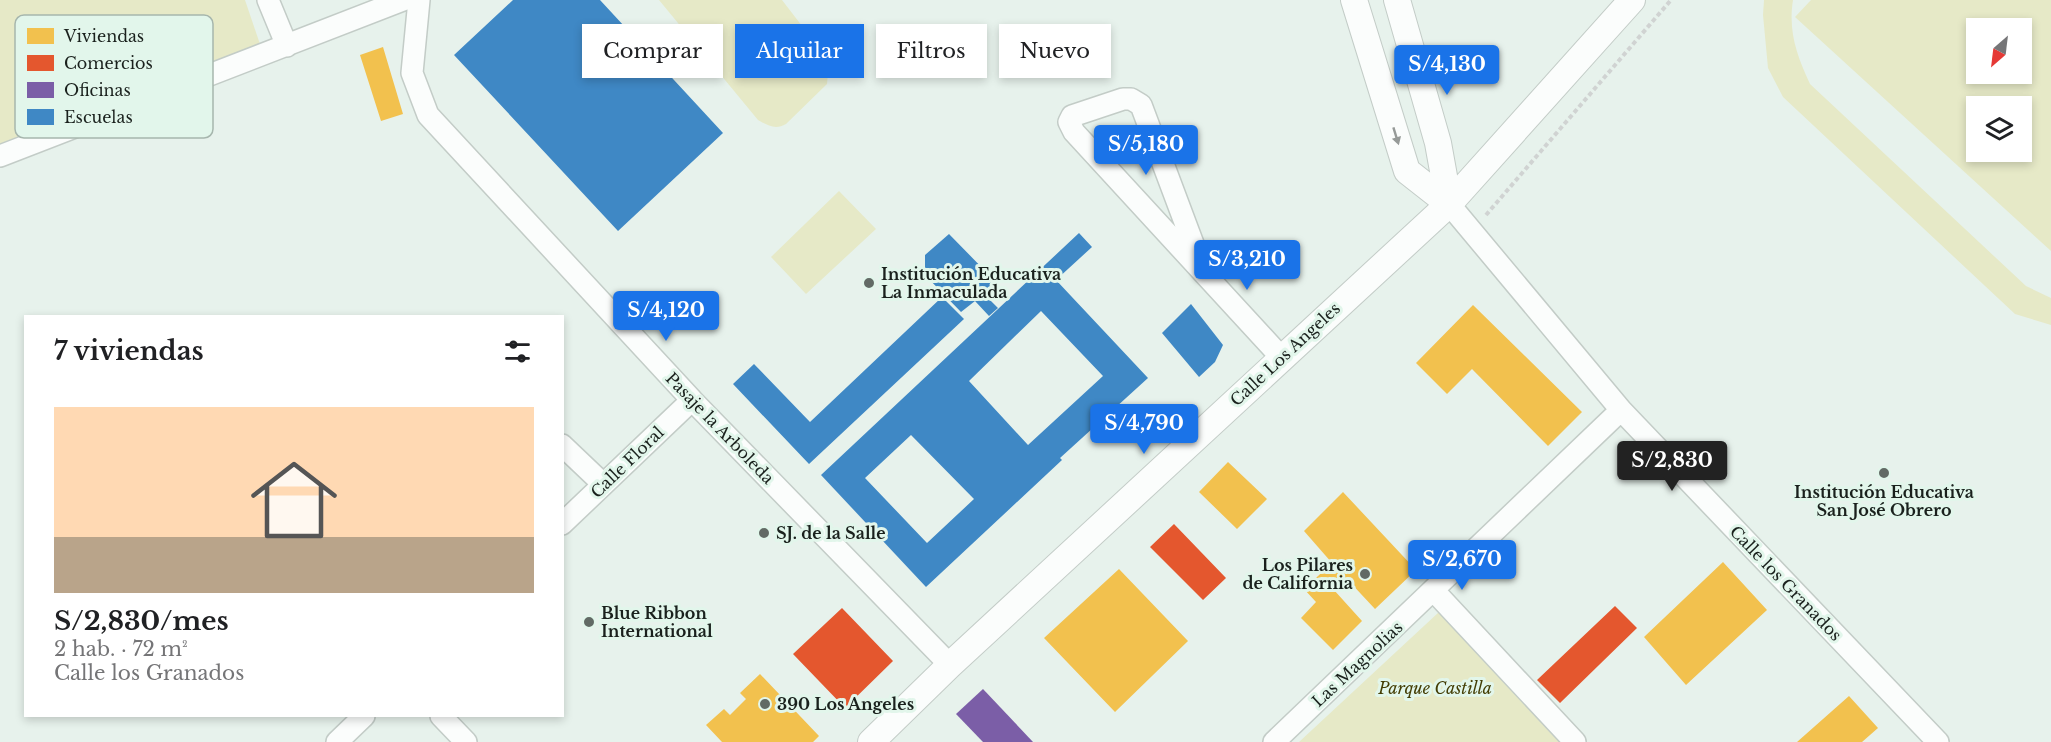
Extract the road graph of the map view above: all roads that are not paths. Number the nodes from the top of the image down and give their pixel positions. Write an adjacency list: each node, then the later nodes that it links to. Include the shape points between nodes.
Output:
1 (268, 0): 7 (street)
2 (403, 0): 7 (street)
3 (419, 0): 14 (street, Pasaje la Arboleda, via 412,73 428,115)
4 (1354, 0): 11 (street, one-way to 11, via 1407,171)
5 (1397, 0): 11 (street, via 1438,142)
6 (1632, 0): 11 (street, Calle Los Angeles)
7 (286, 46): 8 (street)
8 (213, 74)
9 (47, 138): 10 (street)
10 (0, 156)
11 (1449, 204): 13 (street, Calle Los Angeles); 15 (street, Calle los Granados)
12 (1204, 273): 12 (street, via 1074,132 1069,122 1072,116 1123,99 1141,105); 13 (street)
13 (1281, 357): 20 (street, Calle Los Angeles)
14 (692, 400): 17 (street, Calle Floral); 20 (street, Pasaje la Arboleda)
15 (1621, 410): 19 (street, Las Magnolias); 28 (street, Calle los Granados)
16 (564, 447): 17 (street)
17 (603, 484): 18 (street, Calle Floral)
18 (564, 522)
19 (1434, 591): 26 (street, Las Magnolias); 27 (street)
20 (950, 665): 25 (street, Calle Los Angeles)
21 (363, 717): 23 (street)
22 (442, 717): 24 (street)
23 (337, 742)
24 (466, 742)
25 (871, 742)
26 (1274, 742)
27 (1575, 742)
28 (1938, 742)

